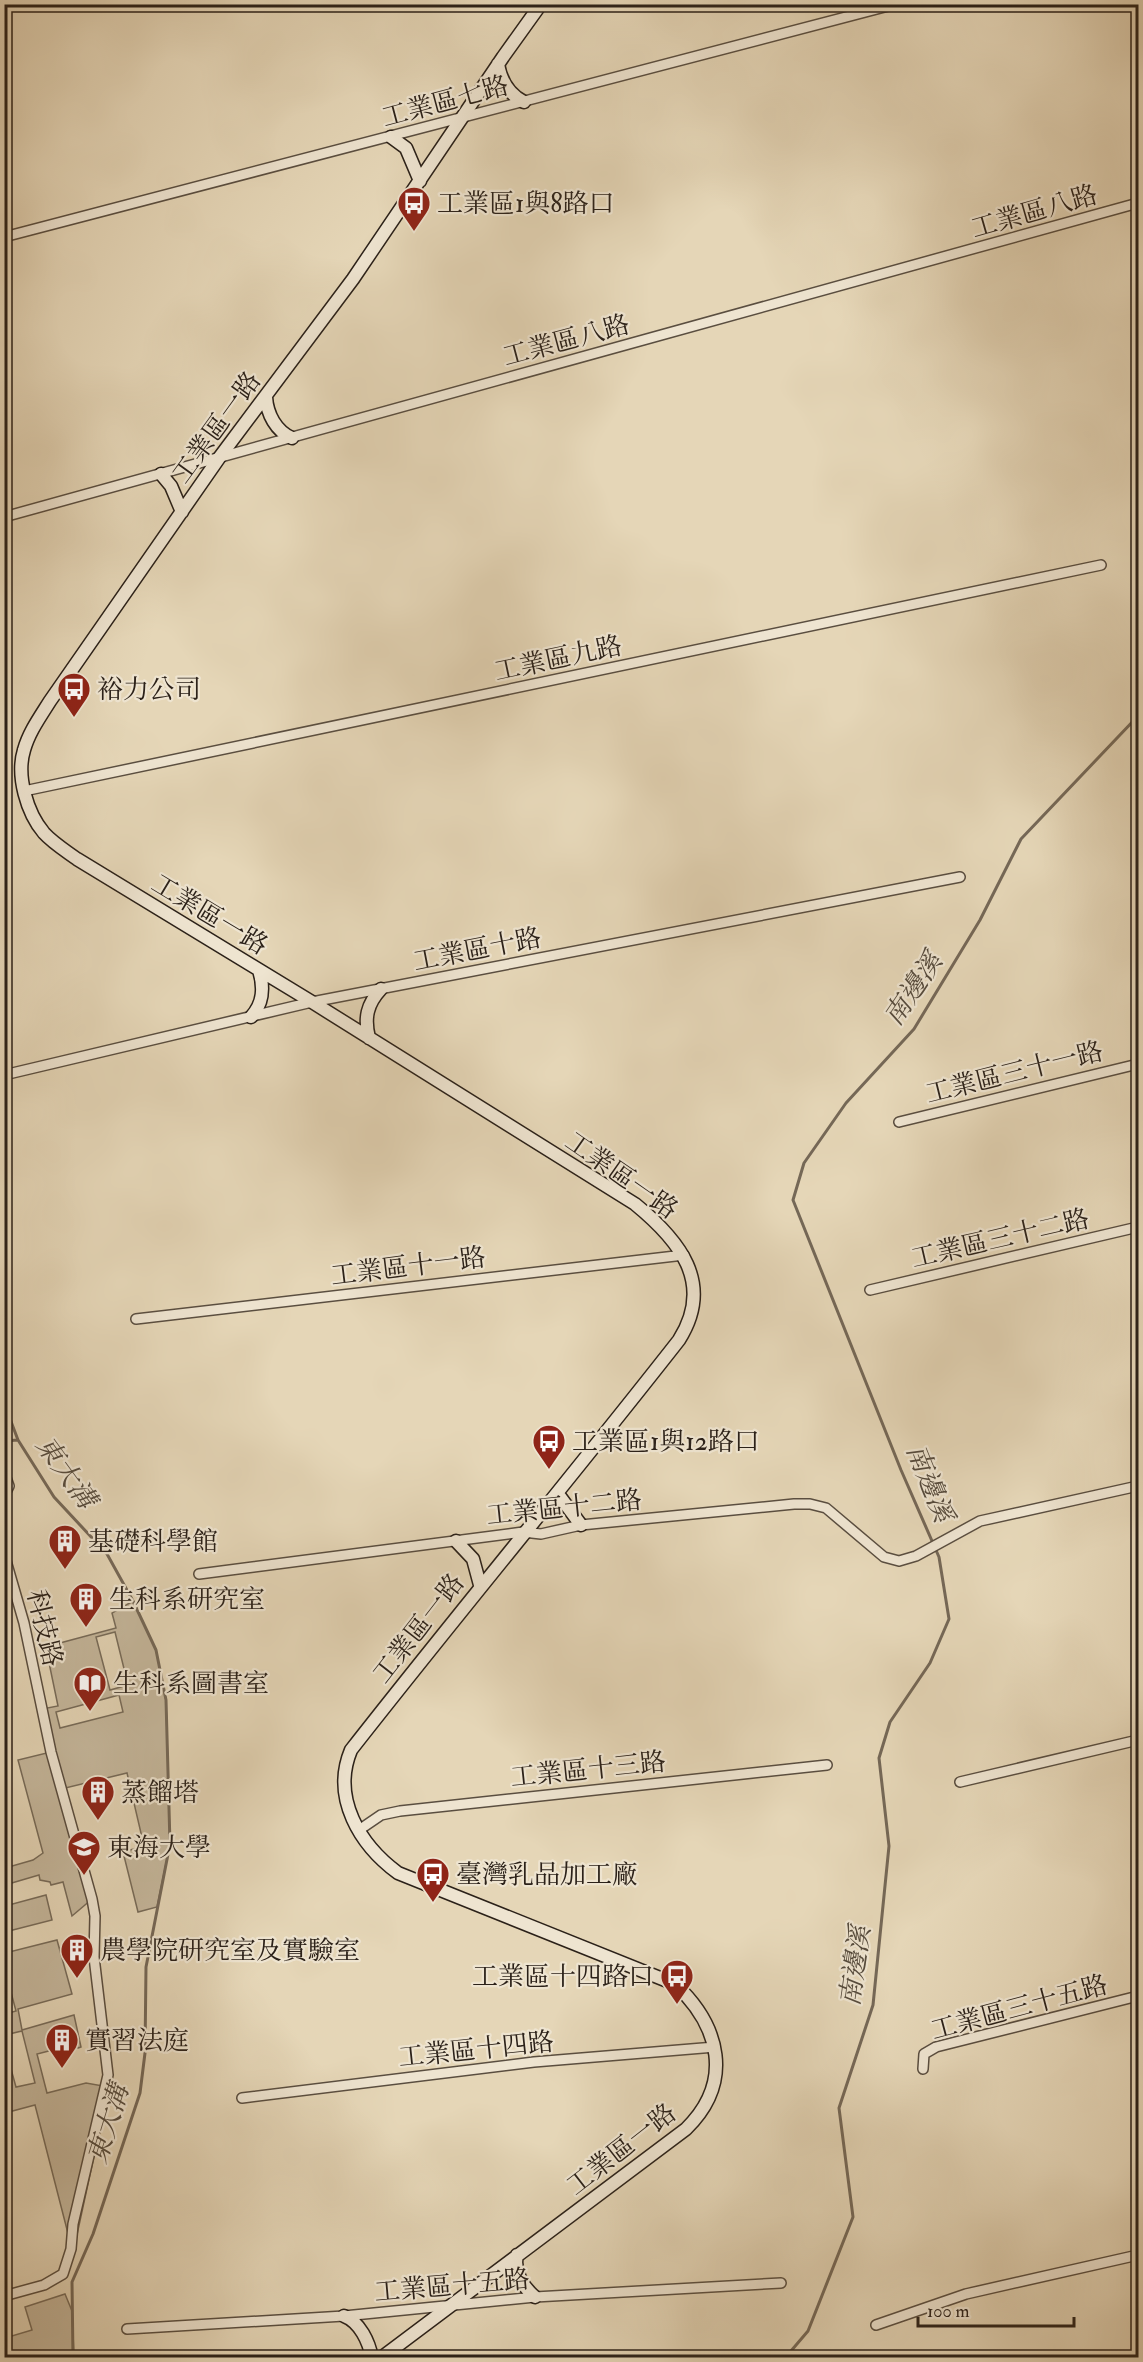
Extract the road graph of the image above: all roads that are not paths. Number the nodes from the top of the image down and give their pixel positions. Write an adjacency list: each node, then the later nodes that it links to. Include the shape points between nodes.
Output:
1 (542, 4): 3 (street, 工業區一路)
2 (896, 4): 4 (street, 工業區七路)
3 (498, 64): 4 (street, via 509,91); 5 (street, 工業區一路)
4 (524, 102): 5 (street, 工業區七路)
5 (462, 117): 6 (street, 工業區七路); 7 (street, 工業區一路)
6 (391, 137): 7 (street, via 406,148); 9 (street, 工業區七路)
7 (420, 181): 10 (street, 工業區一路)
8 (1138, 202): 11 (street, 工業區八路)
9 (4, 237)
10 (266, 397): 11 (street, via 275,423); 12 (street, 工業區一路)
11 (292, 438): 12 (street, 工業區八路)
12 (219, 458): 13 (street, 工業區八路); 14 (street, 工業區一路)
13 (161, 474): 14 (street); 15 (street, 工業區八路)
14 (182, 512): 17 (street, 工業區一路, via 30,735 23,752)
15 (4, 518)
16 (1101, 565): 17 (street, 工業區九路)
17 (24, 791): 19 (street, 工業區一路, via 32,816 45,834 77,859)
18 (960, 877): 20 (street, 工業區十路)
19 (258, 970): 21 (street, 工業區一路); 22 (street, via 261,1002)
20 (381, 989): 21 (street, 工業區十路); 23 (street, via 368,1010)
21 (312, 1002): 22 (street, 工業區十路); 23 (street, 工業區一路)
22 (251, 1017): 25 (street, 工業區十路)
23 (369, 1038): 28 (street, 工業區一路, via 634,1204 665,1230)
24 (1138, 1064): 26 (street, 工業區三十一路)
25 (4, 1075)
26 (898, 1122)
27 (1138, 1227): 29 (street, 工業區三十二路)
28 (684, 1255): 30 (street, 工業區十一路); 33 (street, 工業區一路, via 692,1293 686,1329)
29 (870, 1290)
30 (136, 1319)
31 (4, 1472): 34 (street, via 9,1486)
32 (1138, 1486): 35 (street, 工業區十二路, via 980,1521 916,1556 899,1561 884,1557 837,1515 810,1504)
33 (558, 1494): 35 (street); 36 (street, 工業區一路)
34 (4, 1496)
35 (581, 1525): 36 (street, 工業區十二路, via 541,1534)
36 (523, 1532): 37 (street, 工業區十二路); 40 (street, 工業區一路)
37 (456, 1541): 39 (street, 工業區十二路); 40 (street, via 473,1559)
38 (4, 1554): 52 (street, 科技路, via 24,1623 51,1752 92,1899 94,1957 107,2051 107,2088 63,2274 44,2285)
39 (199, 1574)
40 (480, 1585): 44 (street, 工業區一路, via 351,1750 343,1776 344,1795)
41 (1138, 1740): 43 (street)
42 (827, 1765): 44 (street, 工業區十三路, via 400,1811 381,1815)
43 (960, 1782)
44 (359, 1830): 46 (street, 工業區一路, via 379,1859 399,1873 675,1984 701,2015)
45 (1138, 1996): 47 (street, 工業區三十五路, via 936,2047 924,2054)
46 (715, 2047): 48 (street, 工業區十四路, via 534,2062); 49 (street, 工業區一路, via 713,2085 700,2115)
47 (923, 2069)
48 (242, 2098)
49 (517, 2255): 53 (street, via 521,2281); 54 (street, 工業區一路)
50 (1138, 2256): 56 (street, via 966,2294)
51 (781, 2283): 53 (street, 工業區十五路)
52 (4, 2296)
53 (536, 2297): 54 (street, 工業區十五路)
54 (450, 2304): 55 (street, 工業區十五路); 59 (street, 工業區一路)
55 (344, 2316): 57 (street, 工業區十五路); 58 (street, via 360,2330)
56 (876, 2325)
57 (127, 2329)
58 (372, 2358)
59 (381, 2358)

